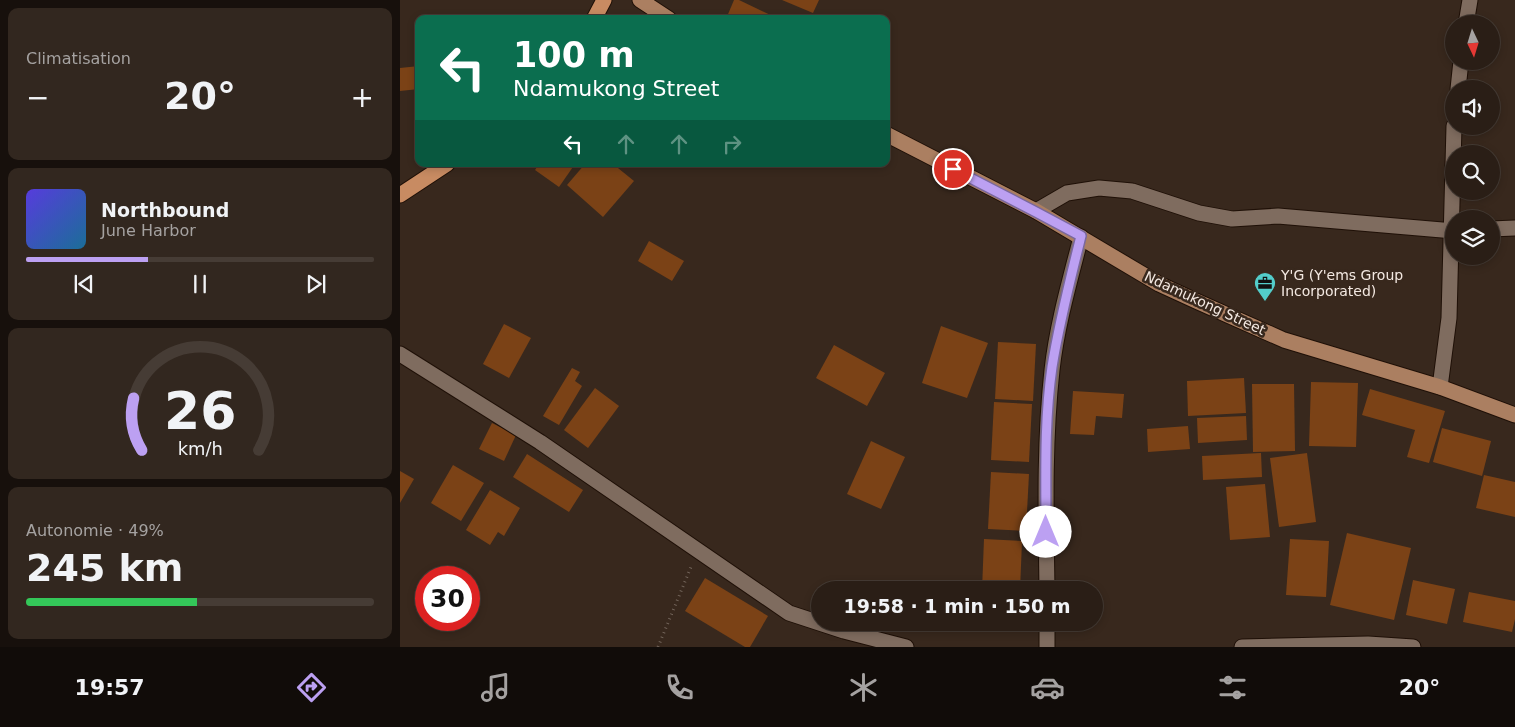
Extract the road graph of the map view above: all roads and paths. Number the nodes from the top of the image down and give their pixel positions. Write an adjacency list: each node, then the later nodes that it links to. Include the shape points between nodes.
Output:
1 (604, 0): 4 (highway)
2 (640, 0): 5 (main road)
3 (1470, 0): 6 (street)
4 (596, 15)
5 (664, 15)
6 (1468, 15)
7 (1454, 135): 11 (street)
8 (890, 136): 12 (main road, Ndamukong Street)
9 (442, 167): 10 (highway)
10 (400, 195)
11 (1452, 210)
12 (1036, 212): 15 (street, via 1067,193 1099,188 1132,191 1199,213 1232,219 1278,216); 16 (main road, Ndamukong Street)
13 (1515, 228): 14 (street)
14 (1500, 229)
15 (1445, 231)
16 (1081, 236): 19 (main road, Ndamukong Street, via 1159,284 1284,340); 22 (street, via 1052,368 1046,446)
17 (1451, 265): 19 (street, via 1449,318)
18 (400, 354): 21 (street, via 540,442)
19 (1440, 387): 20 (main road, Ndamukong Street)
20 (1515, 415)
21 (698, 551): 24 (path); 25 (street, via 789,613)
22 (1046, 581)
23 (1047, 631): 26 (street)
24 (658, 647)
25 (906, 647)
26 (1047, 647)
27 (1242, 647): 28 (street, via 1368,644)
28 (1413, 647)

